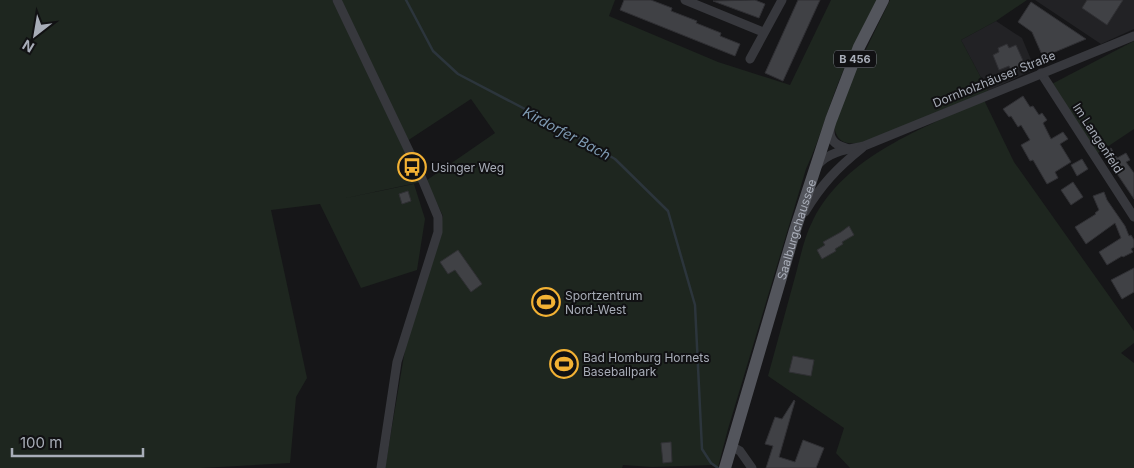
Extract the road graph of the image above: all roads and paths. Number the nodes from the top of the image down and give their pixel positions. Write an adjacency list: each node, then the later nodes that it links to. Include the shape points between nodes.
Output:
1 (337, 0): 17 (street, via 438,217 438,232 397,362)
2 (685, 0): 5 (street)
3 (782, 0): 5 (street)
4 (883, 0): 9 (main road, Saalburgchaussee / B 456, via 859,47)
5 (763, 32): 7 (street)
6 (1134, 36): 8 (street, Dornholzhäuser Straße)
7 (750, 59)
8 (1041, 73): 10 (street, Dornholzhäuser Straße); 13 (street, Im Langenfeld)
9 (830, 120): 11 (street, via 833,142); 12 (main road, Saalburgchaussee / B 456)
10 (864, 146): 11 (street, Dornholzhäuser Straße); 14 (street, Dornholzhäuser Straße, via 816,193)
11 (850, 149): 12 (street, Dornholzhäuser Straße, via 825,158)
12 (814, 172): 14 (main road, Saalburgchaussee / B 456)
13 (1134, 217)
14 (795, 230): 15 (main road, Saalburgchaussee / B 456)
15 (731, 446): 16 (main road, Saalburgchaussee / B 456); 18 (street, via 740,451)
16 (725, 466)
17 (381, 468)
18 (752, 468)

